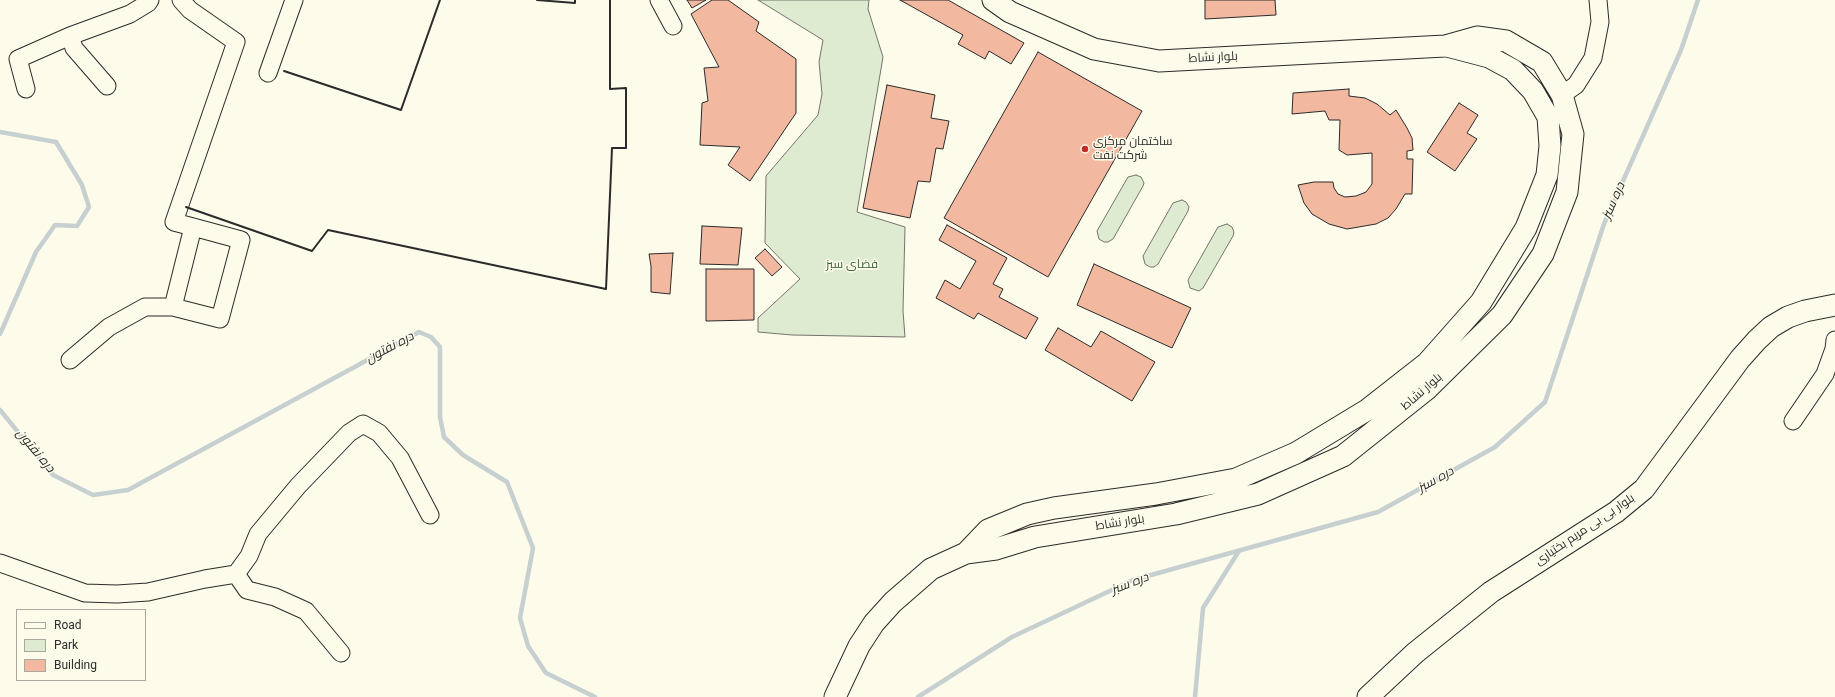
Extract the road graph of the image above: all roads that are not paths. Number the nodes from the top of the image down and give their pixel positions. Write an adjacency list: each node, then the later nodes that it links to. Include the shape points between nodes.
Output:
1 (150, 0): 8 (street, via 130,14)
2 (181, 0): 14 (street, via 190,10 236,42 174,222)
3 (294, 0): 10 (street)
4 (659, 0): 7 (street)
5 (993, 0): 9 (main road, بلوار نشاط, via 1010,12 1094,49 1159,61)
6 (1598, 0): 13 (street, via 1600,22 1593,58 1576,85)
7 (673, 26)
8 (70, 36): 11 (street, via 74,48); 12 (street, via 18,59)
9 (1445, 46): 13 (main road, بلوار نشاط, via 1477,37 1506,41 1542,62); 21 (main road, بلوار نشاط, via 1489,58 1513,70 1533,90 1548,117 1550,146 1547,175 1526,228 1481,302 1427,363 1367,410 1296,453 1236,479 1027,514 988,530)
10 (268, 74)
11 (107, 86)
12 (26, 89)
13 (1562, 94): 21 (main road, بلوار نشاط, via 1573,134 1572,157 1567,192 1543,254 1502,315 1427,389 1342,456 1258,494 1176,514 1035,537 996,549)
14 (193, 227): 16 (street); 16 (street, via 241,240 220,319)
15 (1835, 305): 26 (main road, بلوار بی بی مریم بختیاری, via 1793,315 1771,327 1740,359 1644,489 1616,512 1492,592 1415,653)
16 (173, 307): 18 (street, via 145,306 108,328)
17 (1835, 340): 19 (street, via 1825,374)
18 (70, 360)
19 (1793, 421)
20 (430, 515): 23 (street, via 400,458 379,433 363,424 349,433 298,486 258,534 249,556)
21 (966, 553): 25 (main road, بلوار نشاط, via 931,569 874,623 859,646)
22 (0, 562): 23 (street, via 85,593 148,592)
23 (236, 574): 24 (street, via 247,590 275,597 306,612)
24 (341, 653)
25 (835, 697)
26 (1368, 697)

